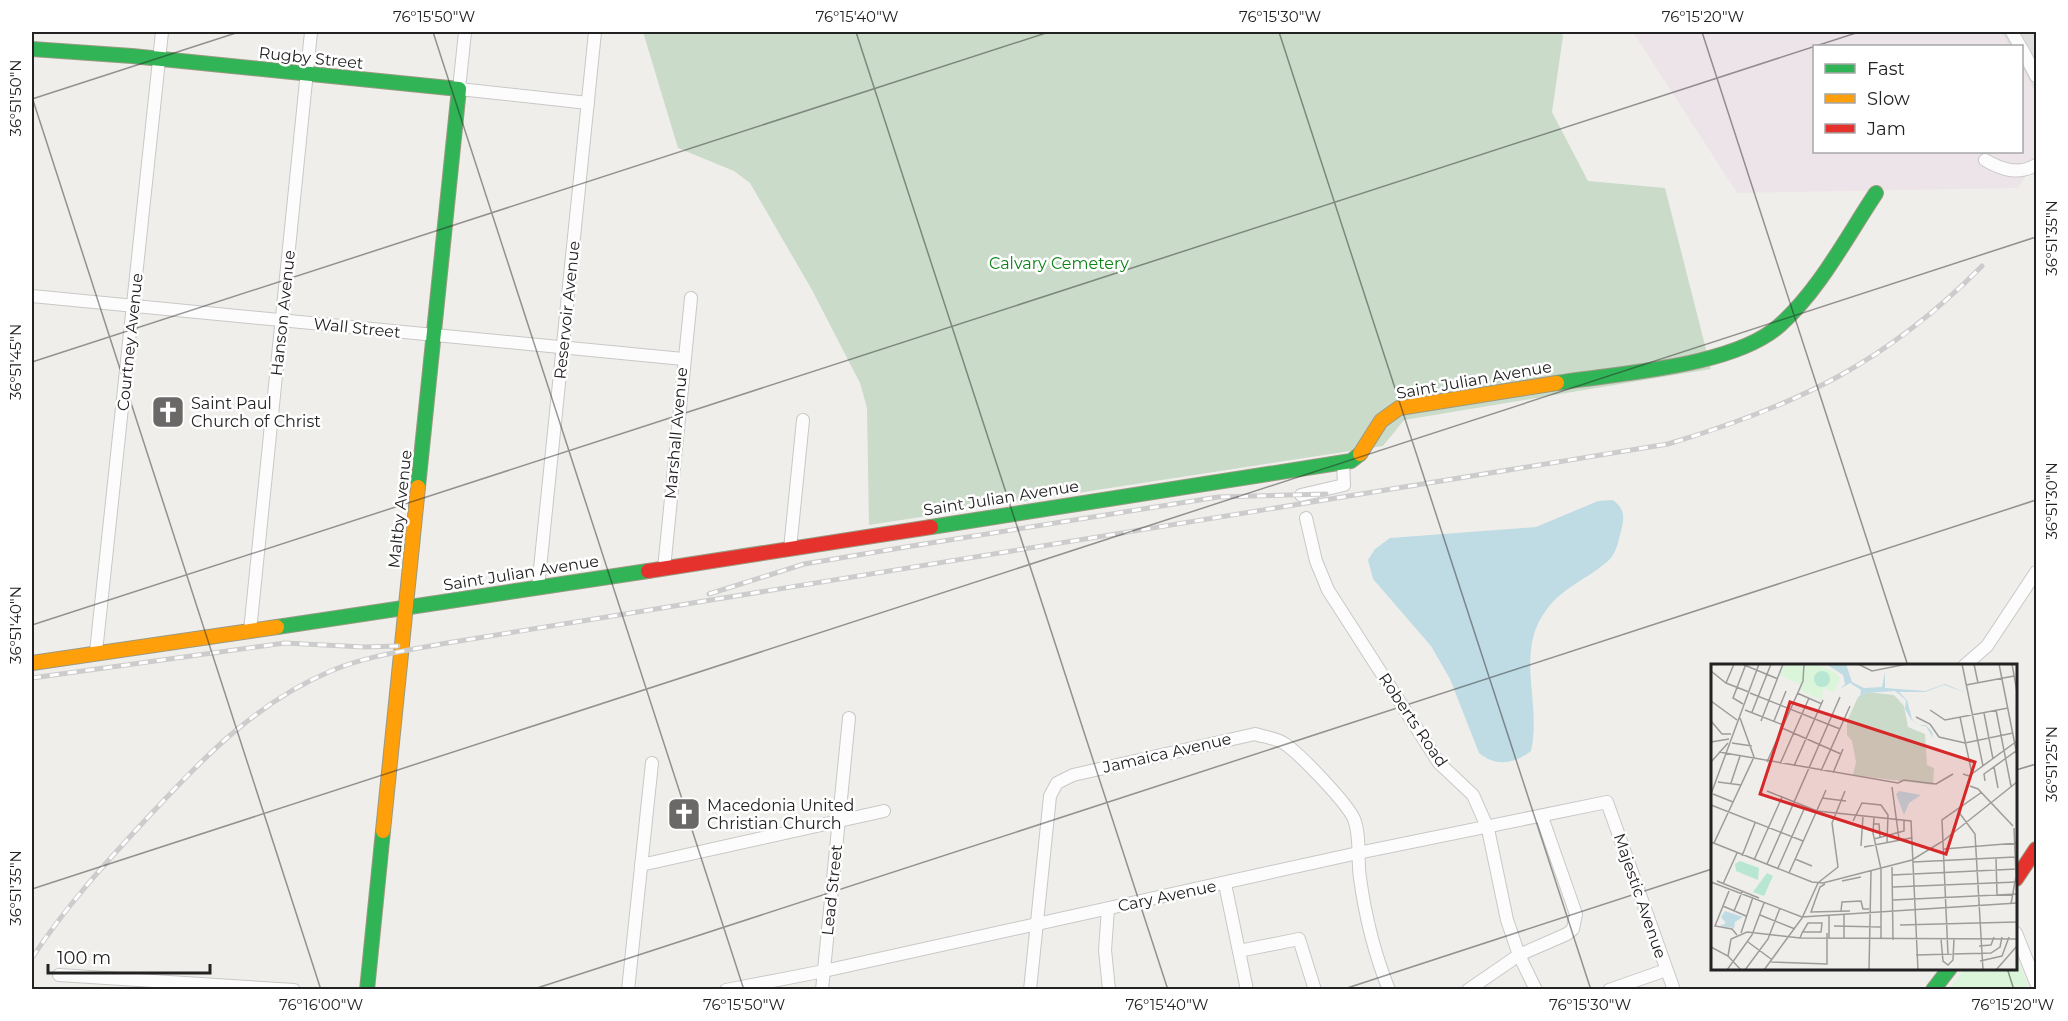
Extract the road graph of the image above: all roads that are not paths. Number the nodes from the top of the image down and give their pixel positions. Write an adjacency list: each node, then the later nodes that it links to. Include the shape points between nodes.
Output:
1 (162, 32): 7 (street, Courtney Avenue)
2 (311, 32): 8 (street, Hanson Avenue)
3 (465, 32): 10 (street, Maltby Avenue)
4 (595, 32): 11 (street, Reservoir Avenue)
5 (32, 49): 7 (street, Rugby Street)
6 (2023, 52): 9 (street)
7 (159, 59): 8 (street, Rugby Street); 17 (street, Courtney Avenue)
8 (307, 74): 10 (street, Rugby Street); 18 (street, Hanson Avenue)
9 (2037, 76)
10 (459, 89): 11 (street, Rugby Street); 19 (street, Maltby Avenue)
11 (588, 103): 20 (street, Reservoir Avenue)
12 (1985, 160): 13 (street, via 2018,171)
13 (2037, 165)
14 (1876, 193): 23 (street, Saint Julian Avenue, via 1809,295 1778,327 1746,347 1696,361 1399,408 1377,423 1364,452)
15 (32, 296): 17 (street, Wall Street)
16 (691, 298): 21 (street, Marshall Avenue)
17 (135, 305): 18 (street, Wall Street); 32 (street, Courtney Avenue)
18 (282, 321): 19 (street, Wall Street); 31 (street, Hanson Avenue)
19 (435, 336): 20 (street, Wall Street); 30 (street, Maltby Avenue)
20 (563, 348): 21 (street, Wall Street); 29 (street, Reservoir Avenue)
21 (683, 359): 27 (street, Marshall Avenue)
22 (803, 420): 26 (street)
23 (1343, 462): 24 (street, via 1344,485); 26 (street, Saint Julian Avenue)
24 (1301, 495)
25 (1306, 519): 41 (street, Roberts Road, via 1328,590 1439,763 1473,795)
26 (790, 549): 27 (street, Saint Julian Avenue)
27 (664, 568): 29 (street, Saint Julian Avenue)
28 (2037, 572): 34 (street, via 1987,646)
29 (538, 588): 30 (street, Saint Julian Avenue)
30 (406, 608): 31 (street, Saint Julian Avenue); 59 (street, Maltby Avenue)
31 (250, 631): 32 (street, Saint Julian Avenue)
32 (96, 652): 33 (street, Saint Julian Avenue)
33 (32, 663)
34 (1966, 664)
35 (849, 718): 40 (street, Lead Street)
36 (652, 763): 44 (street)
37 (1607, 802): 39 (street, Cary Avenue); 52 (street, Majestic Avenue)
38 (884, 811): 40 (street)
39 (1542, 817): 41 (street, Cary Avenue); 51 (street, via 1576,914 1575,922 1568,934)
40 (839, 822): 44 (street); 54 (street, Lead Street)
41 (1488, 829): 43 (street, Cary Avenue); 51 (street, Roberts Road, via 1507,920)
42 (2037, 849): 45 (street)
43 (1358, 853): 46 (street, Cary Avenue); 48 (street, Jamaica Avenue, via 1353,816 1284,743 1255,734 1224,739 1057,783 1050,796); 67 (street, Jamaica Avenue, via 1368,921)
44 (641, 865): 60 (street)
45 (2017, 878)
46 (1225, 884): 47 (street, Cary Avenue); 50 (street)
47 (1108, 909): 48 (street, Cary Avenue); 64 (street, via 1105,950)
48 (1036, 925): 54 (street, Cary Avenue); 63 (street, Jamaica Avenue)
49 (2017, 935): 56 (street)
50 (1239, 951): 65 (street); 66 (street, via 1299,939)
51 (1519, 955): 68 (street); 69 (street, Roberts Road)
52 (1666, 970): 70 (street); 71 (street, Majestic Avenue)
53 (1949, 970): 72 (street)
54 (824, 971): 61 (street, Cary Avenue); 62 (street, Lead Street)
55 (58, 975): 57 (street)
56 (2035, 976)
57 (224, 988): 58 (street)
58 (294, 990)
59 (368, 990)
60 (628, 990)
61 (726, 990)
62 (822, 990)
63 (1030, 990)
64 (1109, 990)
65 (1247, 990)
66 (1315, 990)
67 (1389, 990)
68 (1468, 990)
69 (1536, 990)
70 (1609, 990)
71 (1674, 990)
72 (1933, 990)

